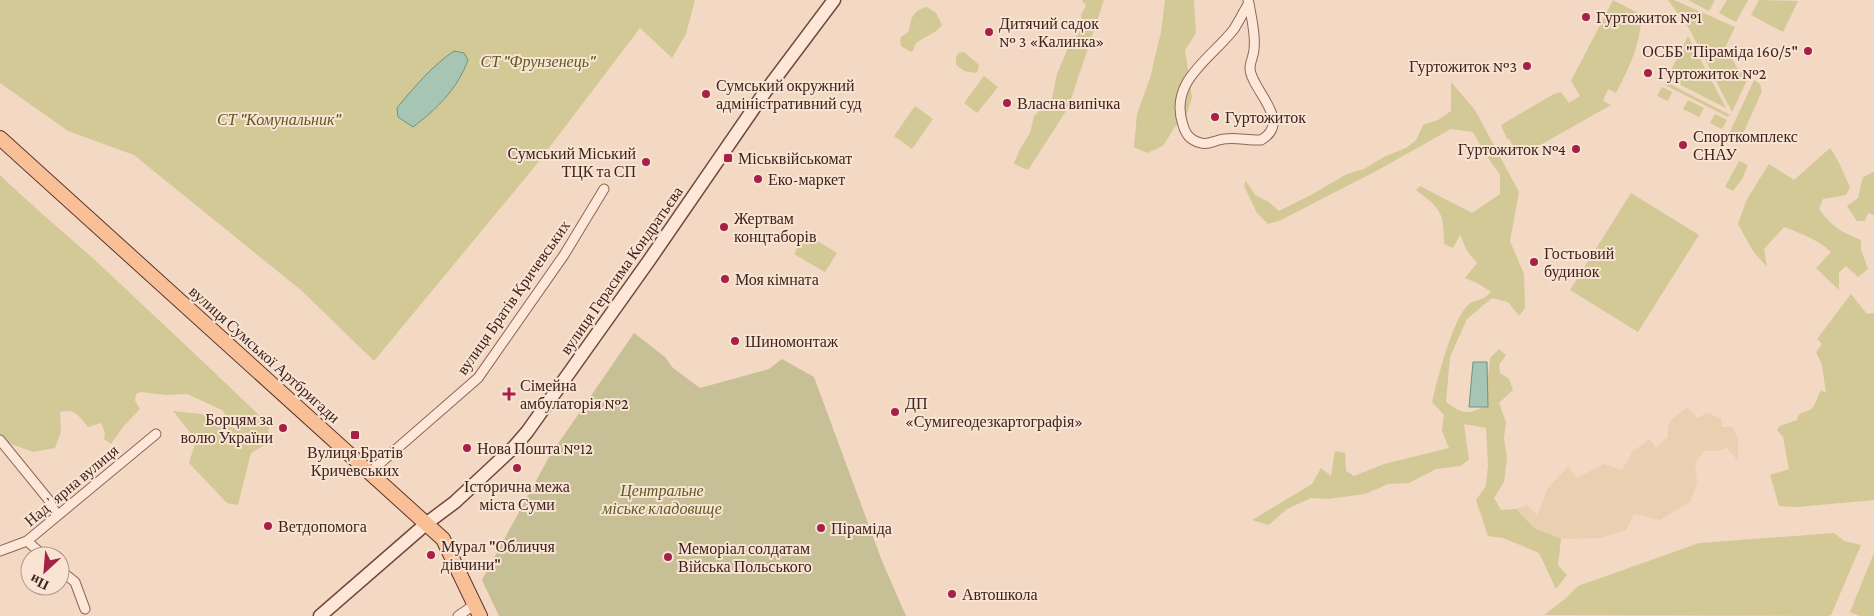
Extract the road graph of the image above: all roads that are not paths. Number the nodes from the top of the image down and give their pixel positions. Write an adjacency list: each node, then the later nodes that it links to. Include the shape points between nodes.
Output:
1 (834, 0): 9 (main road, вулиця Герасима Кондратьєва, via 765,92 527,432 455,502)
2 (1248, 1): 2 (street, via 1234,29 1194,70 1186,86 1180,105 1181,120 1186,134 1198,142 1206,144 1228,138 1261,140 1273,120 1250,69 1255,47)
3 (0, 138): 7 (main road, вулиця Сумської Артбригади)
4 (604, 189): 7 (street, вулиця Братів Кричевських, via 564,254 478,378)
5 (156, 434): 8 (street, Надʼярна вулиця)
6 (0, 440): 8 (street, via 48,499)
7 (370, 472): 9 (main road, вулиця Сумської Артбригади)
8 (57, 515): 10 (street, Надʼярна вулиця)
9 (427, 523): 15 (main road, вулиця Сумської Артбригади, via 444,539); 16 (main road, вулиця Герасима Кондратьєва)
10 (27, 541): 11 (street); 12 (street, Надʼярна вулиця)
11 (33, 546)
12 (0, 551)
13 (70, 578): 14 (street, via 75,582)
14 (85, 609)
15 (477, 610): 17 (street)
16 (320, 616)
17 (458, 616)

